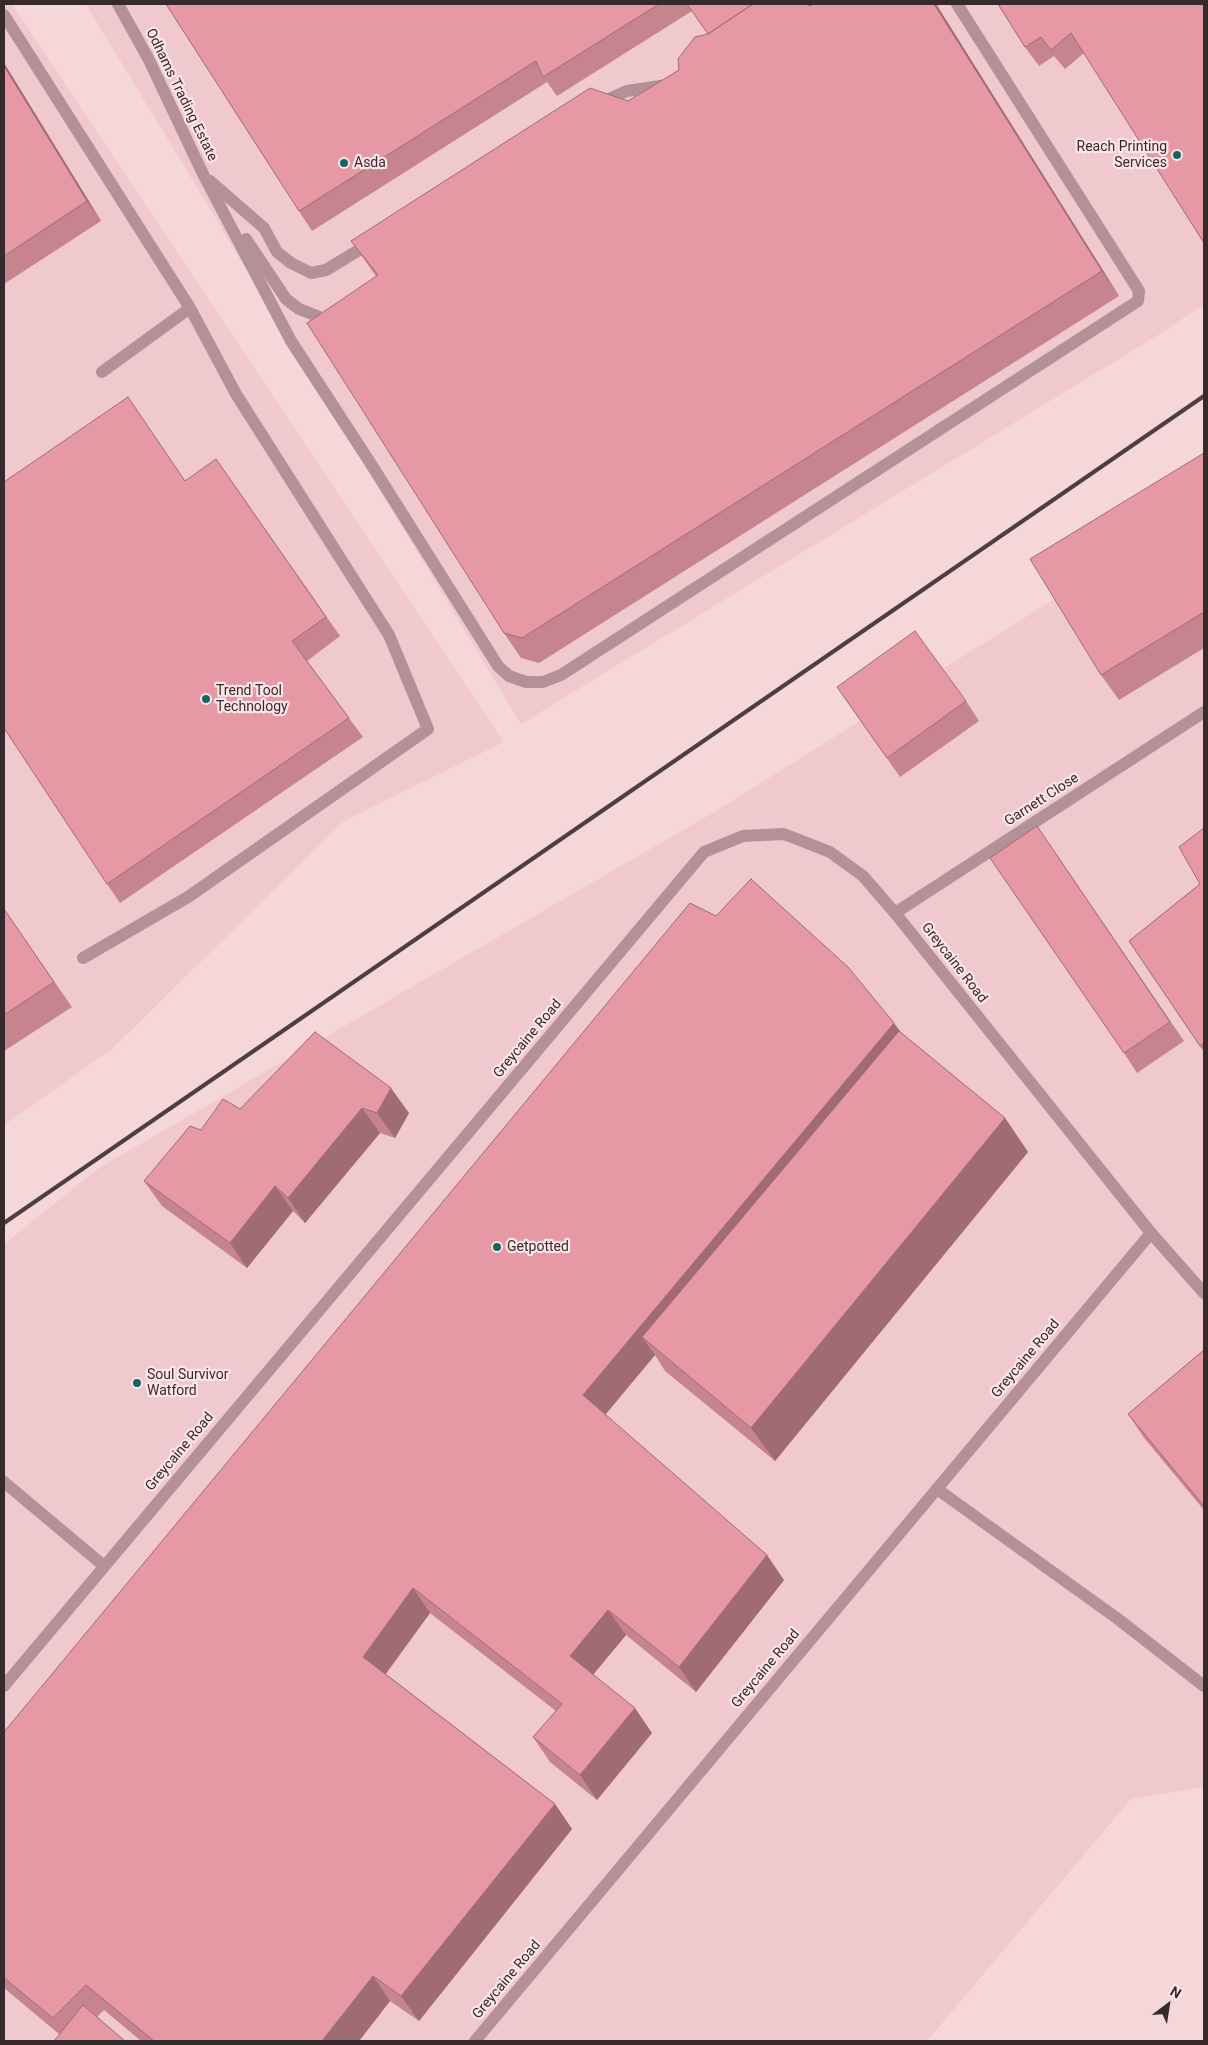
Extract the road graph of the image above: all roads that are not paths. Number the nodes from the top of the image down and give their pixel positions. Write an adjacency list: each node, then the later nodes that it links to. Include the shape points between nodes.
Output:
1 (118, 4): 6 (street, Odhams Trading Estate, via 149,60)
2 (957, 4): 6 (street, via 1139,291 1138,301 561,675 543,682 526,682 508,676 498,666 292,341)
3 (4, 16): 8 (street)
4 (678, 85): 5 (street, via 626,91)
5 (589, 110)
6 (203, 174): 7 (street, via 264,228 277,252 311,272 326,270); 9 (street, via 286,299 306,312)
7 (386, 234)
8 (190, 308): 10 (street); 13 (street, via 236,394 389,635 428,729 188,897)
9 (345, 326)
10 (102, 372)
11 (1204, 712): 12 (street, Garnett Close)
12 (895, 913): 14 (street, Greycaine Road); 18 (street, Greycaine Road, via 863,876 843,861 830,852 784,834 743,836 704,852)
13 (83, 958)
14 (1151, 1233): 15 (street); 17 (street, Greycaine Road)
15 (1204, 1293)
16 (4, 1482): 18 (street)
17 (937, 1489): 20 (street, via 1118,1619); 21 (street, Greycaine Road)
18 (104, 1566): 19 (street, Greycaine Road)
19 (4, 1686)
20 (1204, 1686)
21 (475, 2041)

